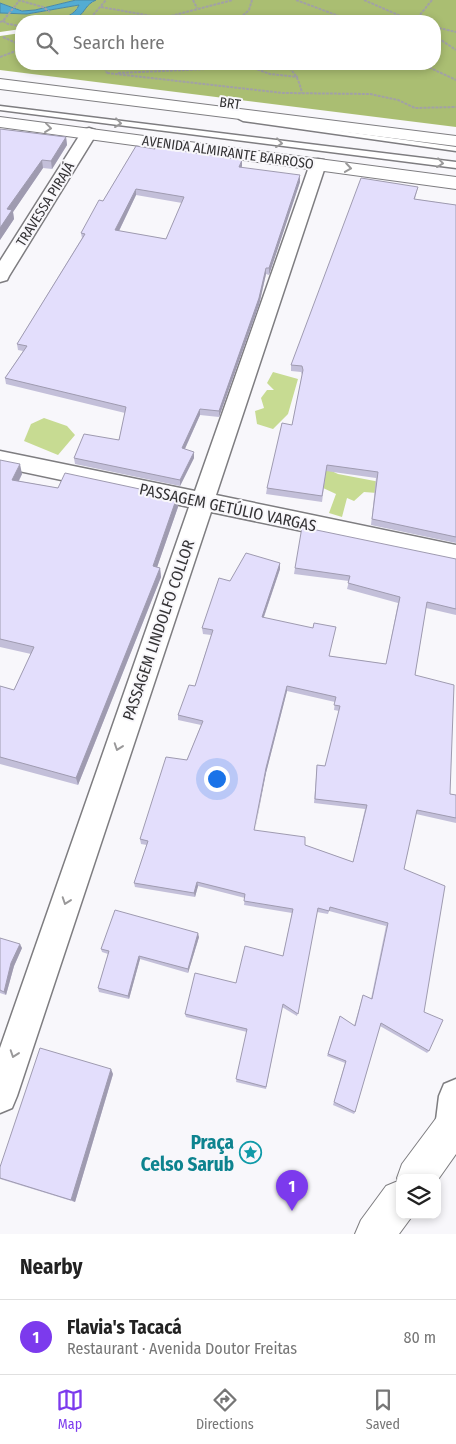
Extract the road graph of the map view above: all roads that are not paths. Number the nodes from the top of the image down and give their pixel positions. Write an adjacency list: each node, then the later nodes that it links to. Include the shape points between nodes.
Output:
1 (0, 86): 5 (main road); 6 (lane, BRT)
2 (0, 108): 8 (lane, one-way to 8)
3 (0, 122): 4 (main road, AVENIDA ALMIRANTE BARROSO, one-way to 4)
4 (89, 134): 7 (main road, AVENIDA ALMIRANTE BARROSO); 10 (street, TRAVESSA PIRAJÁ)
5 (456, 141)
6 (456, 149)
7 (318, 164): 9 (main road, AVENIDA ALMIRANTE BARROSO, one-way to 9); 12 (street, PASSAGEM LINDOLFO COLLOR)
8 (456, 166)
9 (456, 183)
10 (0, 276)
11 (0, 458): 12 (street, PASSAGEM GETÚLIO VARGAS)
12 (202, 502): 13 (street, PASSAGEM GETÚLIO VARGAS); 14 (street, PASSAGEM LINDOLFO COLLOR, one-way to 14)
13 (456, 554)
14 (0, 1096)
15 (455, 1115): 16 (main road)
16 (418, 1174)
17 (396, 1206): 18 (main road)
18 (377, 1233)

